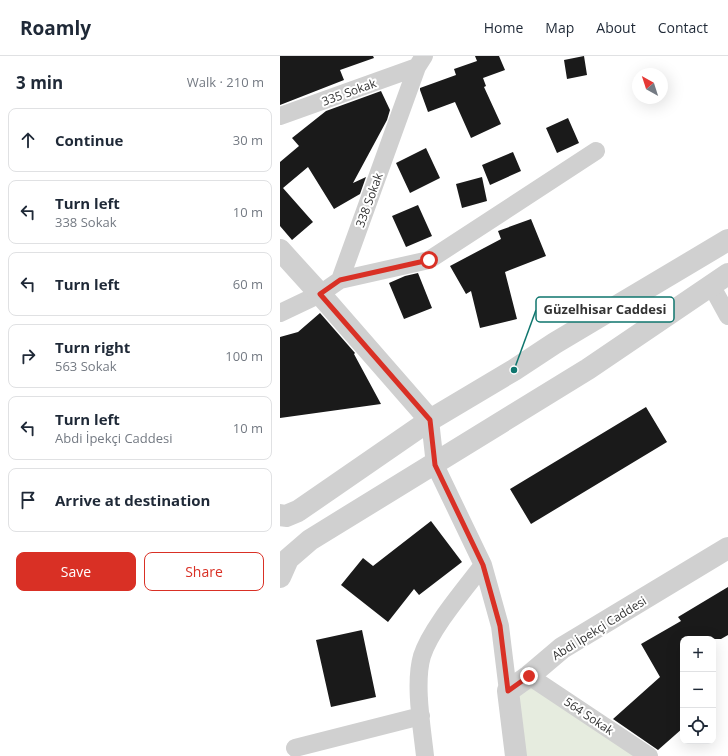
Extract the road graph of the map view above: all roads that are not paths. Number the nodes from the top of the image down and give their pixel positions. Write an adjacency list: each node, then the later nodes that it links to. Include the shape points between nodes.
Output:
1 (421, 62): 2 (street, 335 Sokak); 7 (street, 338 Sokak)
2 (280, 116)
3 (596, 151): 7 (street, via 429,260)
4 (728, 240): 11 (street)
5 (280, 250): 8 (street)
6 (720, 279): 10 (street); 12 (street, via 588,369)
7 (340, 280): 8 (street)
8 (320, 294): 9 (street); 11 (street)
9 (280, 313)
10 (728, 316)
11 (430, 420): 12 (street); 13 (street, via 298,511 286,516)
12 (435, 465): 15 (street); 16 (street, via 310,540 288,559)
13 (280, 515)
14 (728, 548): 17 (street, Abdi İpekçi Caddesi, via 562,648)
15 (483, 565): 18 (street, via 500,626); 19 (street, via 433,634 422,656 419,684)
16 (280, 577)
17 (529, 676): 18 (street, Abdi İpekçi Caddesi); 23 (street, 564 Sokak)
18 (508, 691): 22 (street)
19 (421, 716): 20 (street); 21 (street)
20 (295, 748)
21 (425, 756)
22 (516, 756)
23 (649, 756)

